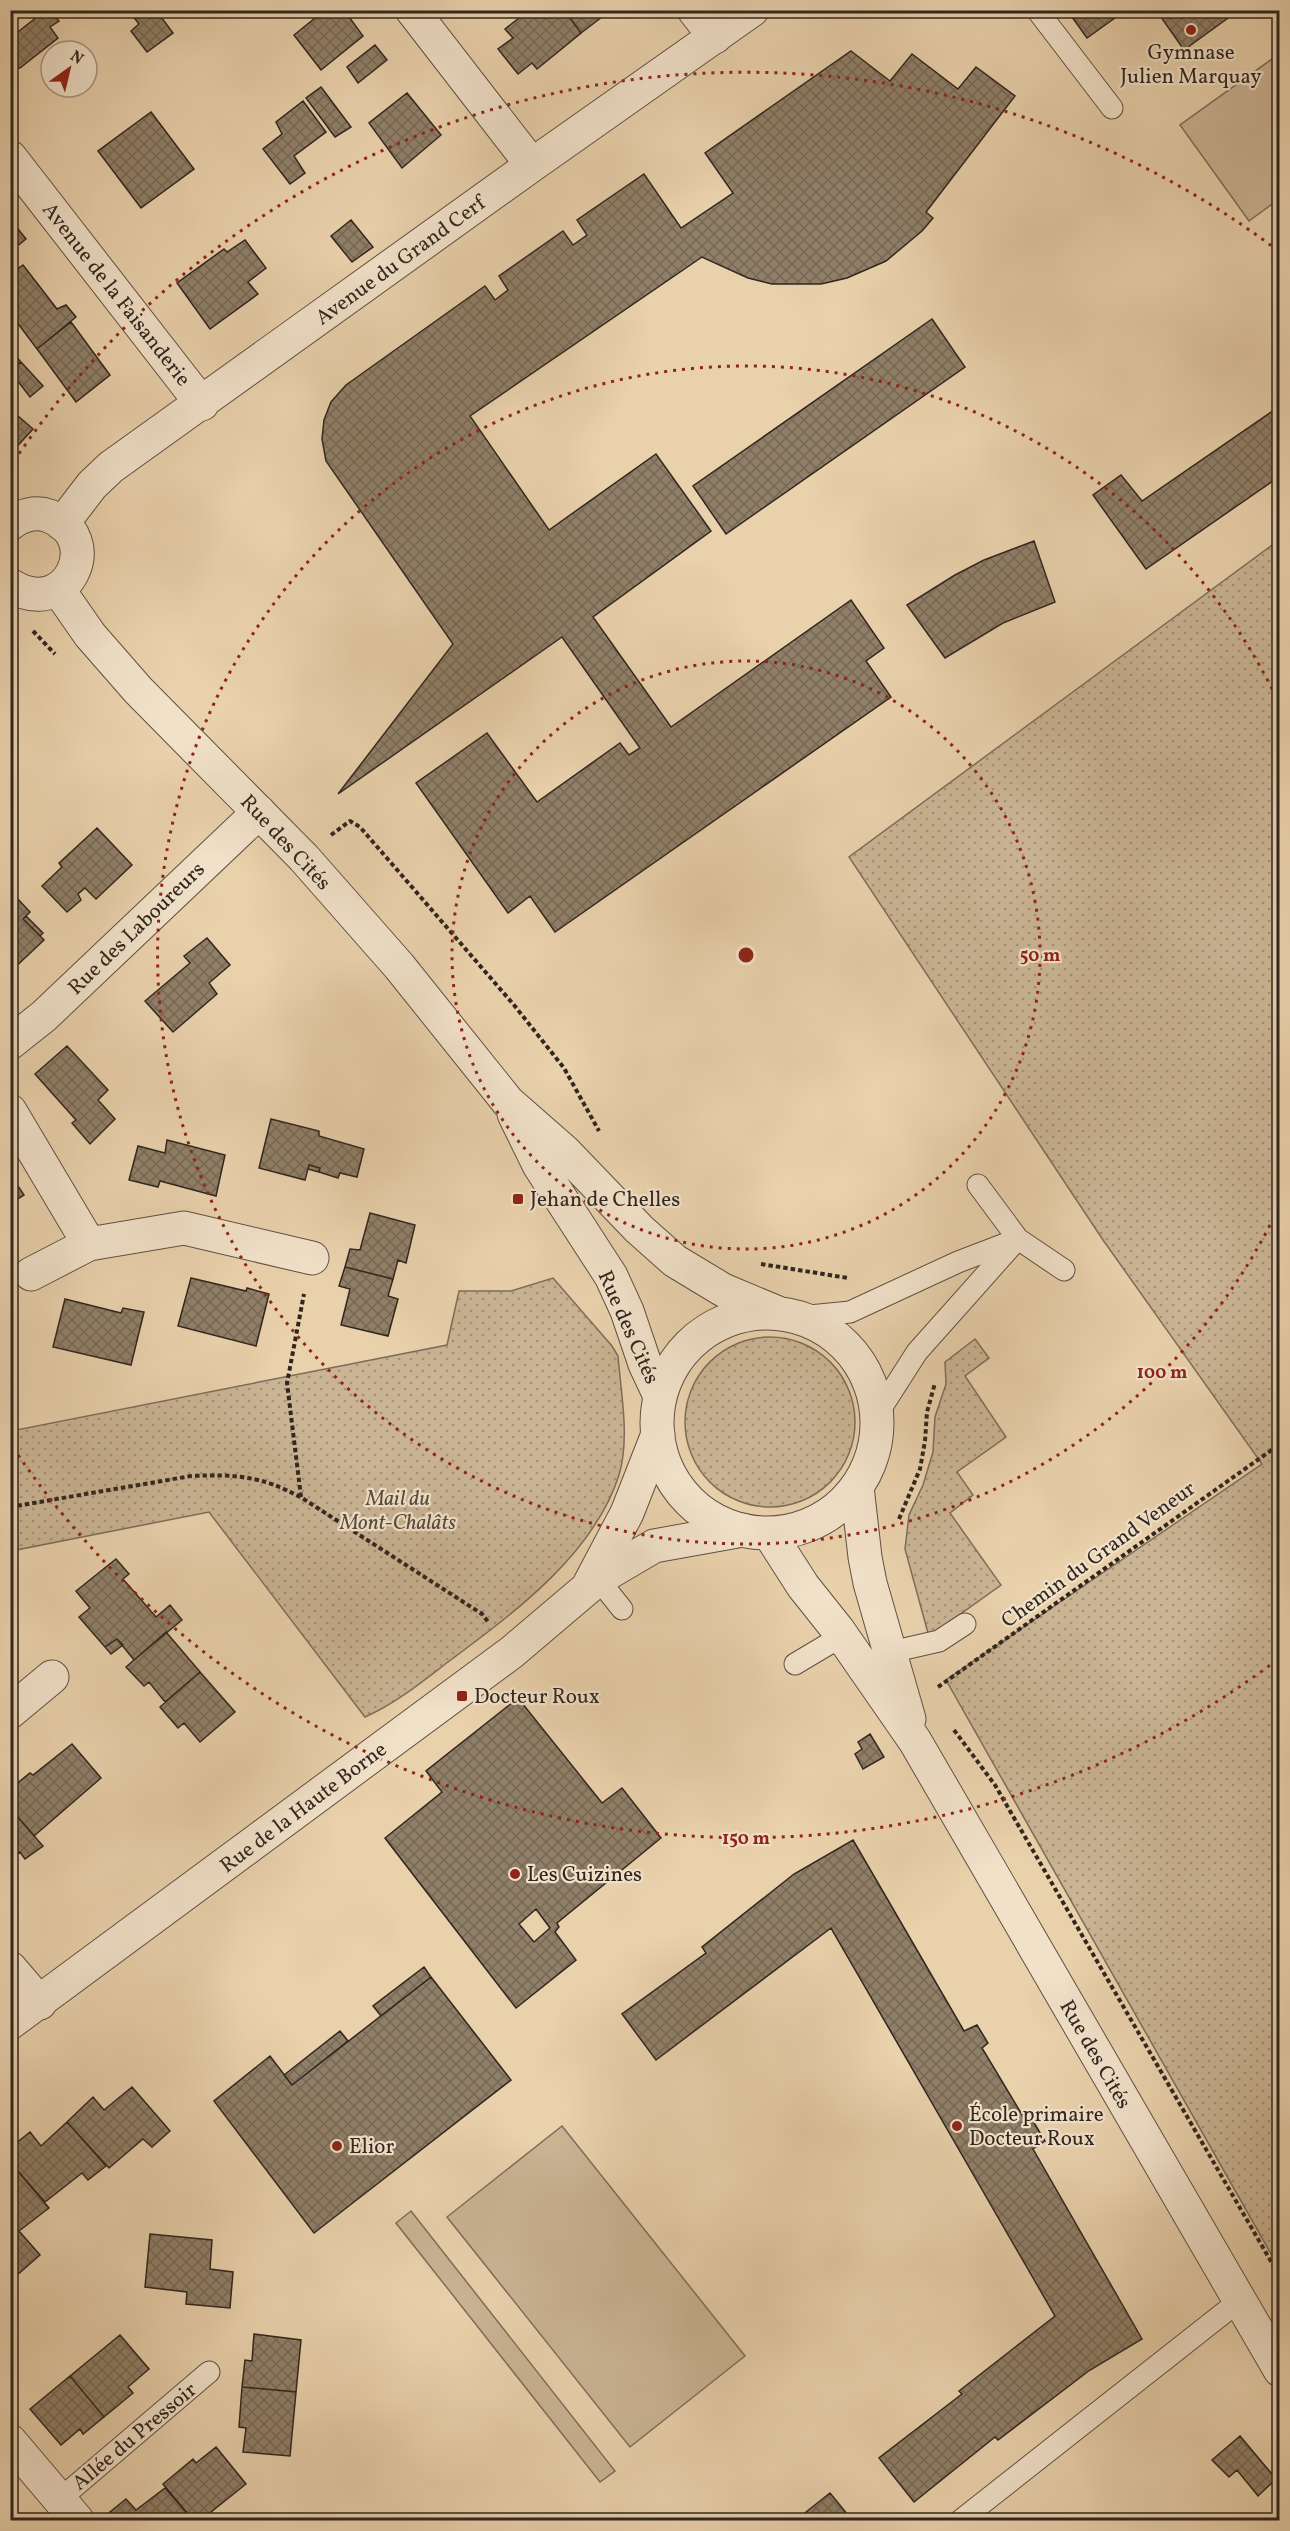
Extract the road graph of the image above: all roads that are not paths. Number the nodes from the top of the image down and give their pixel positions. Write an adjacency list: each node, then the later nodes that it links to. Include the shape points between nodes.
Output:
1 (412, 10): 8 (street)
2 (694, 10): 5 (street)
3 (752, 10): 5 (street, Avenue du Grand Cerf)
4 (1037, 10): 6 (lane)
5 (715, 37): 8 (street, Avenue du Grand Cerf)
6 (1112, 108)
7 (10, 157): 9 (street, Avenue de la Faisanderie)
8 (532, 165): 9 (street, Avenue du Grand Cerf)
9 (202, 404): 11 (street, Avenue du Grand Cerf, via 111,467)
10 (10, 524): 11 (street, via 30,514 44,514)
11 (62, 524): 13 (street, via 75,540 78,554 69,580)
12 (10, 585): 13 (street, via 34,595)
13 (58, 589): 14 (street, Rue des Cités, via 90,635 138,690)
14 (259, 812): 15 (street, Rue des Laboureurs, via 44,1016); 16 (street, Rue des Cités, via 399,966)
15 (10, 1043)
16 (508, 1102): 24 (street, Rue des Cités, via 565,1152 675,1261 723,1290); 25 (street, Rue des Cités, via 539,1166 611,1276)
17 (10, 1111): 20 (street)
18 (978, 1185): 19 (lane)
19 (1018, 1239): 22 (lane); 24 (lane, via 850,1312); 26 (lane, via 917,1352)
20 (89, 1244): 21 (street, via 184,1228); 23 (street)
21 (312, 1258)
22 (1064, 1270)
23 (31, 1274)
24 (789, 1315): 25 (street, via 746,1314 717,1324 691,1342 672,1367); 26 (street, Rue des Cités, via 828,1331 853,1353 870,1381)
25 (660, 1396): 27 (street)
26 (878, 1413): 28 (street, Rue des Cités, via 870,1465)
27 (658, 1434): 29 (street, via 667,1467 685,1496 712,1518); 30 (street, Rue de la Haute Borne, via 627,1514)
28 (858, 1487): 29 (street, Rue de la Haute Borne, via 833,1512 803,1528); 34 (street, Rue des Cités, via 865,1557)
29 (756, 1532): 30 (street, Rue de la Haute Borne, via 654,1546); 33 (street, Rue des Cités)
30 (594, 1582): 31 (lane); 40 (street, Rue de la Haute Borne, via 512,1652)
31 (622, 1609)
32 (965, 1624): 34 (lane, via 939,1641)
33 (842, 1636): 35 (lane); 38 (street, Rue des Cités)
34 (907, 1649): 38 (street, Rue des Cités)
35 (795, 1664)
36 (52, 1677): 37 (street)
37 (10, 1712)
38 (914, 1738): 42 (street, Rue des Cités)
39 (10, 1968): 40 (street)
40 (40, 2003): 41 (street, Rue de la Haute Borne)
41 (10, 2023)
42 (1239, 2301): 43 (street, Rue des Cités); 47 (lane)
43 (1280, 2370)
44 (209, 2372): 46 (lane, Allée du Pressoir)
45 (10, 2441): 46 (street)
46 (68, 2510)
47 (961, 2520)

